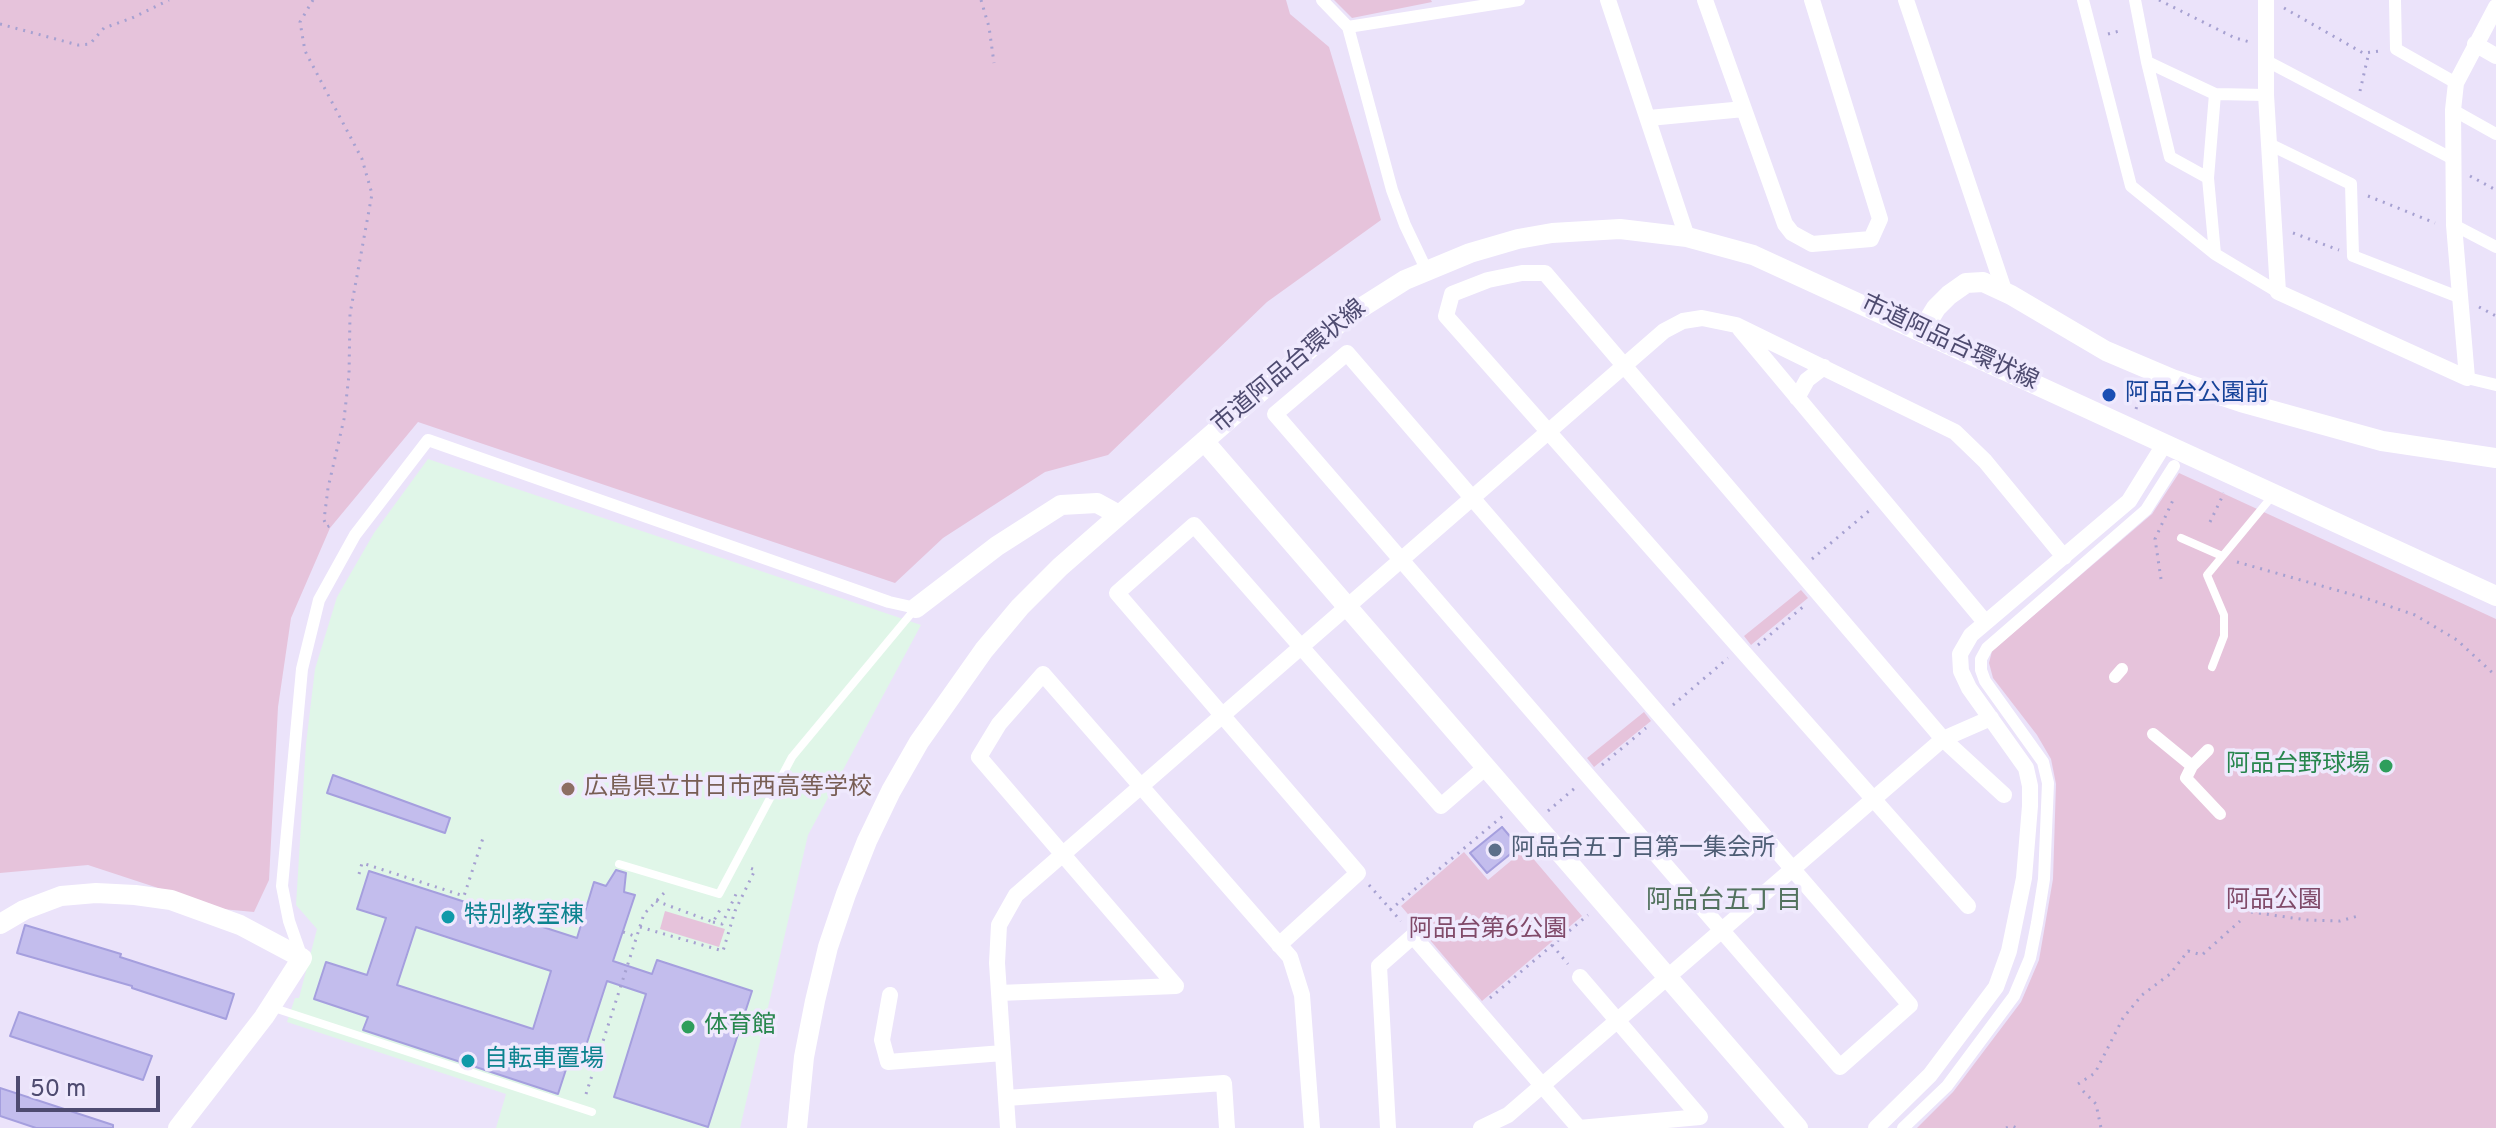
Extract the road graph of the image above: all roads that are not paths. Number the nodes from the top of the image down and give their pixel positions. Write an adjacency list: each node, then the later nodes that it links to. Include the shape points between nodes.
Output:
1 (1322, 0): 12 (street)
2 (1519, 0): 12 (street)
3 (1608, 0): 22 (street)
4 (1705, 0): 20 (street)
5 (1812, 0): 20 (street, via 1880,219 1871,239 1812,244 1792,233)
6 (1906, 0): 33 (street)
7 (2083, 0): 30 (street, via 2131,186)
8 (2135, 0): 16 (street)
9 (2266, 0): 14 (street)
10 (2395, 0): 17 (street, via 2396,49)
11 (2496, 7): 13 (street)
12 (1348, 27): 31 (street, via 1392,190)
13 (2475, 44): 15 (street); 17 (street)
14 (2266, 53): 19 (street); 25 (street)
15 (2496, 56)
16 (2147, 62): 18 (street); 26 (street, via 2170,157)
17 (2456, 83): 21 (street)
18 (2215, 94): 19 (street); 26 (street)
19 (2266, 95): 24 (street)
20 (1744, 109): 22 (street)
21 (2453, 110): 23 (street); 25 (street)
22 (1649, 118): 28 (street)
23 (2496, 134)
24 (2269, 144): 32 (street); 34 (street, via 2351,184 2353,256)
25 (2453, 163): 27 (street)
26 (2208, 178): 30 (street)
27 (2454, 225): 29 (street); 34 (street)
28 (1687, 237): 31 (street, 市道阿品台環状線, via 1620,229 1552,233); 36 (street, 市道阿品台環状線, via 1753,255)
29 (2496, 247)
30 (2215, 254): 32 (street)
31 (1426, 269): 43 (street, 市道阿品台環状線, via 1345,318)
32 (2278, 292): 39 (street)
33 (2005, 293): 36 (street, via 1983,282 1966,283 1936,308); 45 (street, via 2106,351 2227,398 2382,441)
34 (2461, 298): 39 (street)
35 (1736, 325): 37 (street, via 1702,318 1683,321); 38 (street); 41 (street)
36 (1922, 331): 44 (street, 市道阿品台環状線)
37 (1624, 365): 42 (street); 42 (street, via 1545,273 1488,280 1452,294 1446,316); 63 (street)
38 (1824, 367): 41 (street, via 1807,380); 52 (street, via 1955,432)
39 (2467, 378): 40 (street)
40 (2496, 385)
41 (1797, 398): 57 (street)
42 (1548, 431): 48 (street); 69 (street)
43 (1204, 441): 49 (street, 市道阿品台環状線); 55 (street)
44 (2165, 443): 47 (street, 市道阿品台環状線); 52 (street, via 2129,501)
45 (2496, 458)
46 (2174, 466): 98 (street, via 2146,510 1987,648 1981,659 1985,681 2043,762 2048,783 2037,923 2014,996 1947,1086)
47 (2274, 493): 51 (lane); 54 (street, 市道阿品台環状線)
48 (1472, 498): 53 (street); 53 (street, via 1347,353 1275,414); 73 (street)
49 (1119, 515): 56 (street, via 1097,503 1061,505); 90 (street, 市道阿品台環状線, via 1020,607 984,650 891,791 828,947 804,1057)
50 (2181, 538): 51 (lane)
51 (2222, 556): 59 (lane, via 2207,575 2224,615 2224,636)
52 (2064, 557): 57 (street)
53 (1401, 560): 55 (street); 76 (street)
54 (2496, 596)
55 (1347, 607): 58 (street); 66 (street)
56 (916, 608): 72 (lane, via 792,757 719,894); 78 (street, via 428,440 355,535 319,600 302,669 282,886)
57 (1985, 622): 61 (street, via 1960,654 1961,671)
58 (1301, 647): 60 (street); 60 (street, via 1194,525 1117,593); 66 (street, via 1441,806)
59 (2212, 667)
60 (1222, 715): 67 (street); 77 (street, via 1358,873)
61 (1991, 718): 63 (street); 97 (street, via 2026,768 2030,786 2024,878 2009,951 1996,987 1975,1016 1930,1075)
62 (2153, 734): 65 (street)
63 (1943, 739): 68 (street); 69 (street)
64 (2208, 750): 65 (street)
65 (2192, 766): 70 (street, via 2186,778)
66 (1486, 767): 80 (street)
67 (1140, 786): 71 (street); 71 (street, via 1043,674 999,724 979,757); 77 (street)
68 (2004, 795)
69 (1873, 799): 73 (street); 74 (street)
70 (2220, 814)
71 (1062, 854): 81 (street, via 1016,895 999,925); 81 (street, via 1176,986)
72 (619, 864)
73 (1793, 869): 76 (street); 76 (street, via 1910,1005 1840,1067)
74 (1968, 906)
75 (0, 924): 78 (street, via 61,896 135,895 171,900 240,925)
76 (1722, 930): 80 (street)
77 (1279, 945): 93 (street, via 1290,957 1302,995)
78 (302, 958): 83 (street)
79 (1580, 977): 84 (street)
80 (1668, 977): 84 (street); 96 (street)
81 (999, 993): 85 (street)
82 (890, 995): 85 (street, via 882,1040 888,1062)
83 (271, 1007): 88 (lane); 89 (street)
84 (1617, 1021): 86 (street); 86 (street, via 1700,1117 1579,1128)
85 (1003, 1053): 87 (street)
86 (1541, 1087): 94 (street, via 1413,936 1379,966); 95 (street, via 1508,1115)
87 (1006, 1098): 91 (street); 92 (street, via 1224,1083)
88 (592, 1112)
89 (178, 1128)
90 (797, 1128)
91 (1008, 1128)
92 (1227, 1128)
93 (1312, 1128)
94 (1388, 1128)
95 (1481, 1128)
96 (1798, 1128)
97 (1876, 1128)
98 (1903, 1128)

